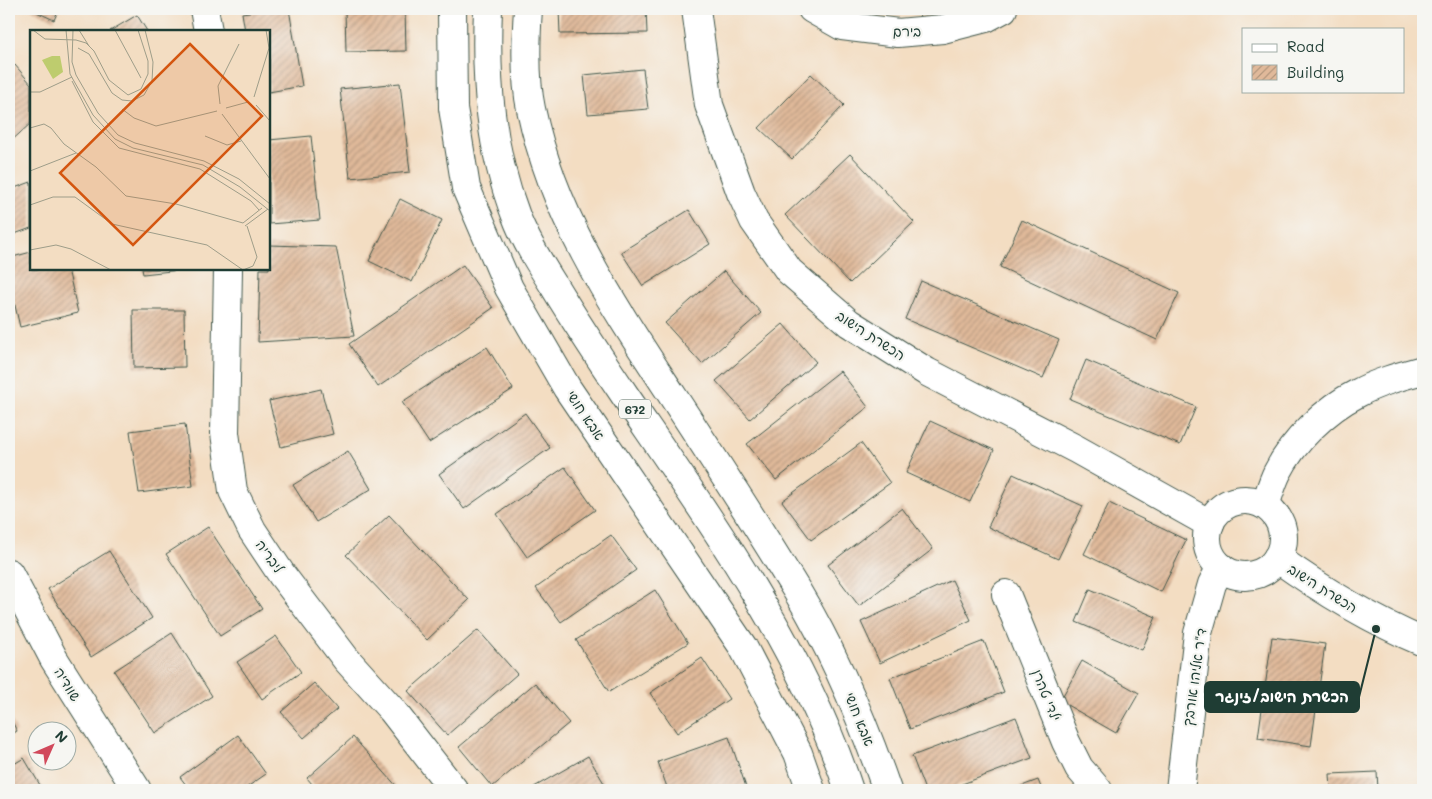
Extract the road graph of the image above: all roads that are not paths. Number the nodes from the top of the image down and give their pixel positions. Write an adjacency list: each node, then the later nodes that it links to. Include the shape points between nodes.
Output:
1 (204, 9): 8 (street)
2 (452, 9): 20 (street, אבא חושי, via 453,108 466,188 508,288 567,388 742,647 798,753)
3 (488, 9): 21 (street, 672, via 489,111 498,162 517,218 542,267 580,328 727,547 762,606 802,678 835,749)
4 (528, 9): 22 (street, אבא חושי / 672, via 526,36 530,108 561,207 619,316 798,592 833,655 865,728)
5 (696, 9): 12 (street, הכשרת הישוב, via 709,105 754,221 789,270 849,323 927,372 1076,449)
6 (812, 9): 7 (street, בירם, via 842,26 898,33 944,29 986,18)
7 (1003, 9)
8 (208, 30)
9 (228, 270): 19 (street, ליבריה, via 225,433 233,491 252,530 282,575)
10 (1423, 370): 11 (street, via 1357,393 1320,420 1294,445 1276,474)
11 (1265, 506): 12 (street, via 1248,500 1235,501 1219,510); 13 (street, via 1282,529 1283,542)
12 (1210, 524): 14 (street, via 1207,540 1211,554)
13 (1277, 558): 14 (street, via 1263,572 1244,576 1232,574); 17 (street, הכשרת הישוב, via 1386,626)
14 (1221, 567): 24 (street, ד"ר אליהו אורבך, via 1212,584 1198,633)
15 (9, 573): 18 (street, שוודיה, via 59,668)
16 (1006, 594): 23 (street, ילדי טהרן, via 1066,742 1079,768)
17 (1423, 642)
18 (137, 790)
19 (454, 790)
20 (811, 790)
21 (849, 790)
22 (887, 790)
23 (1098, 790)
24 (1180, 790)

